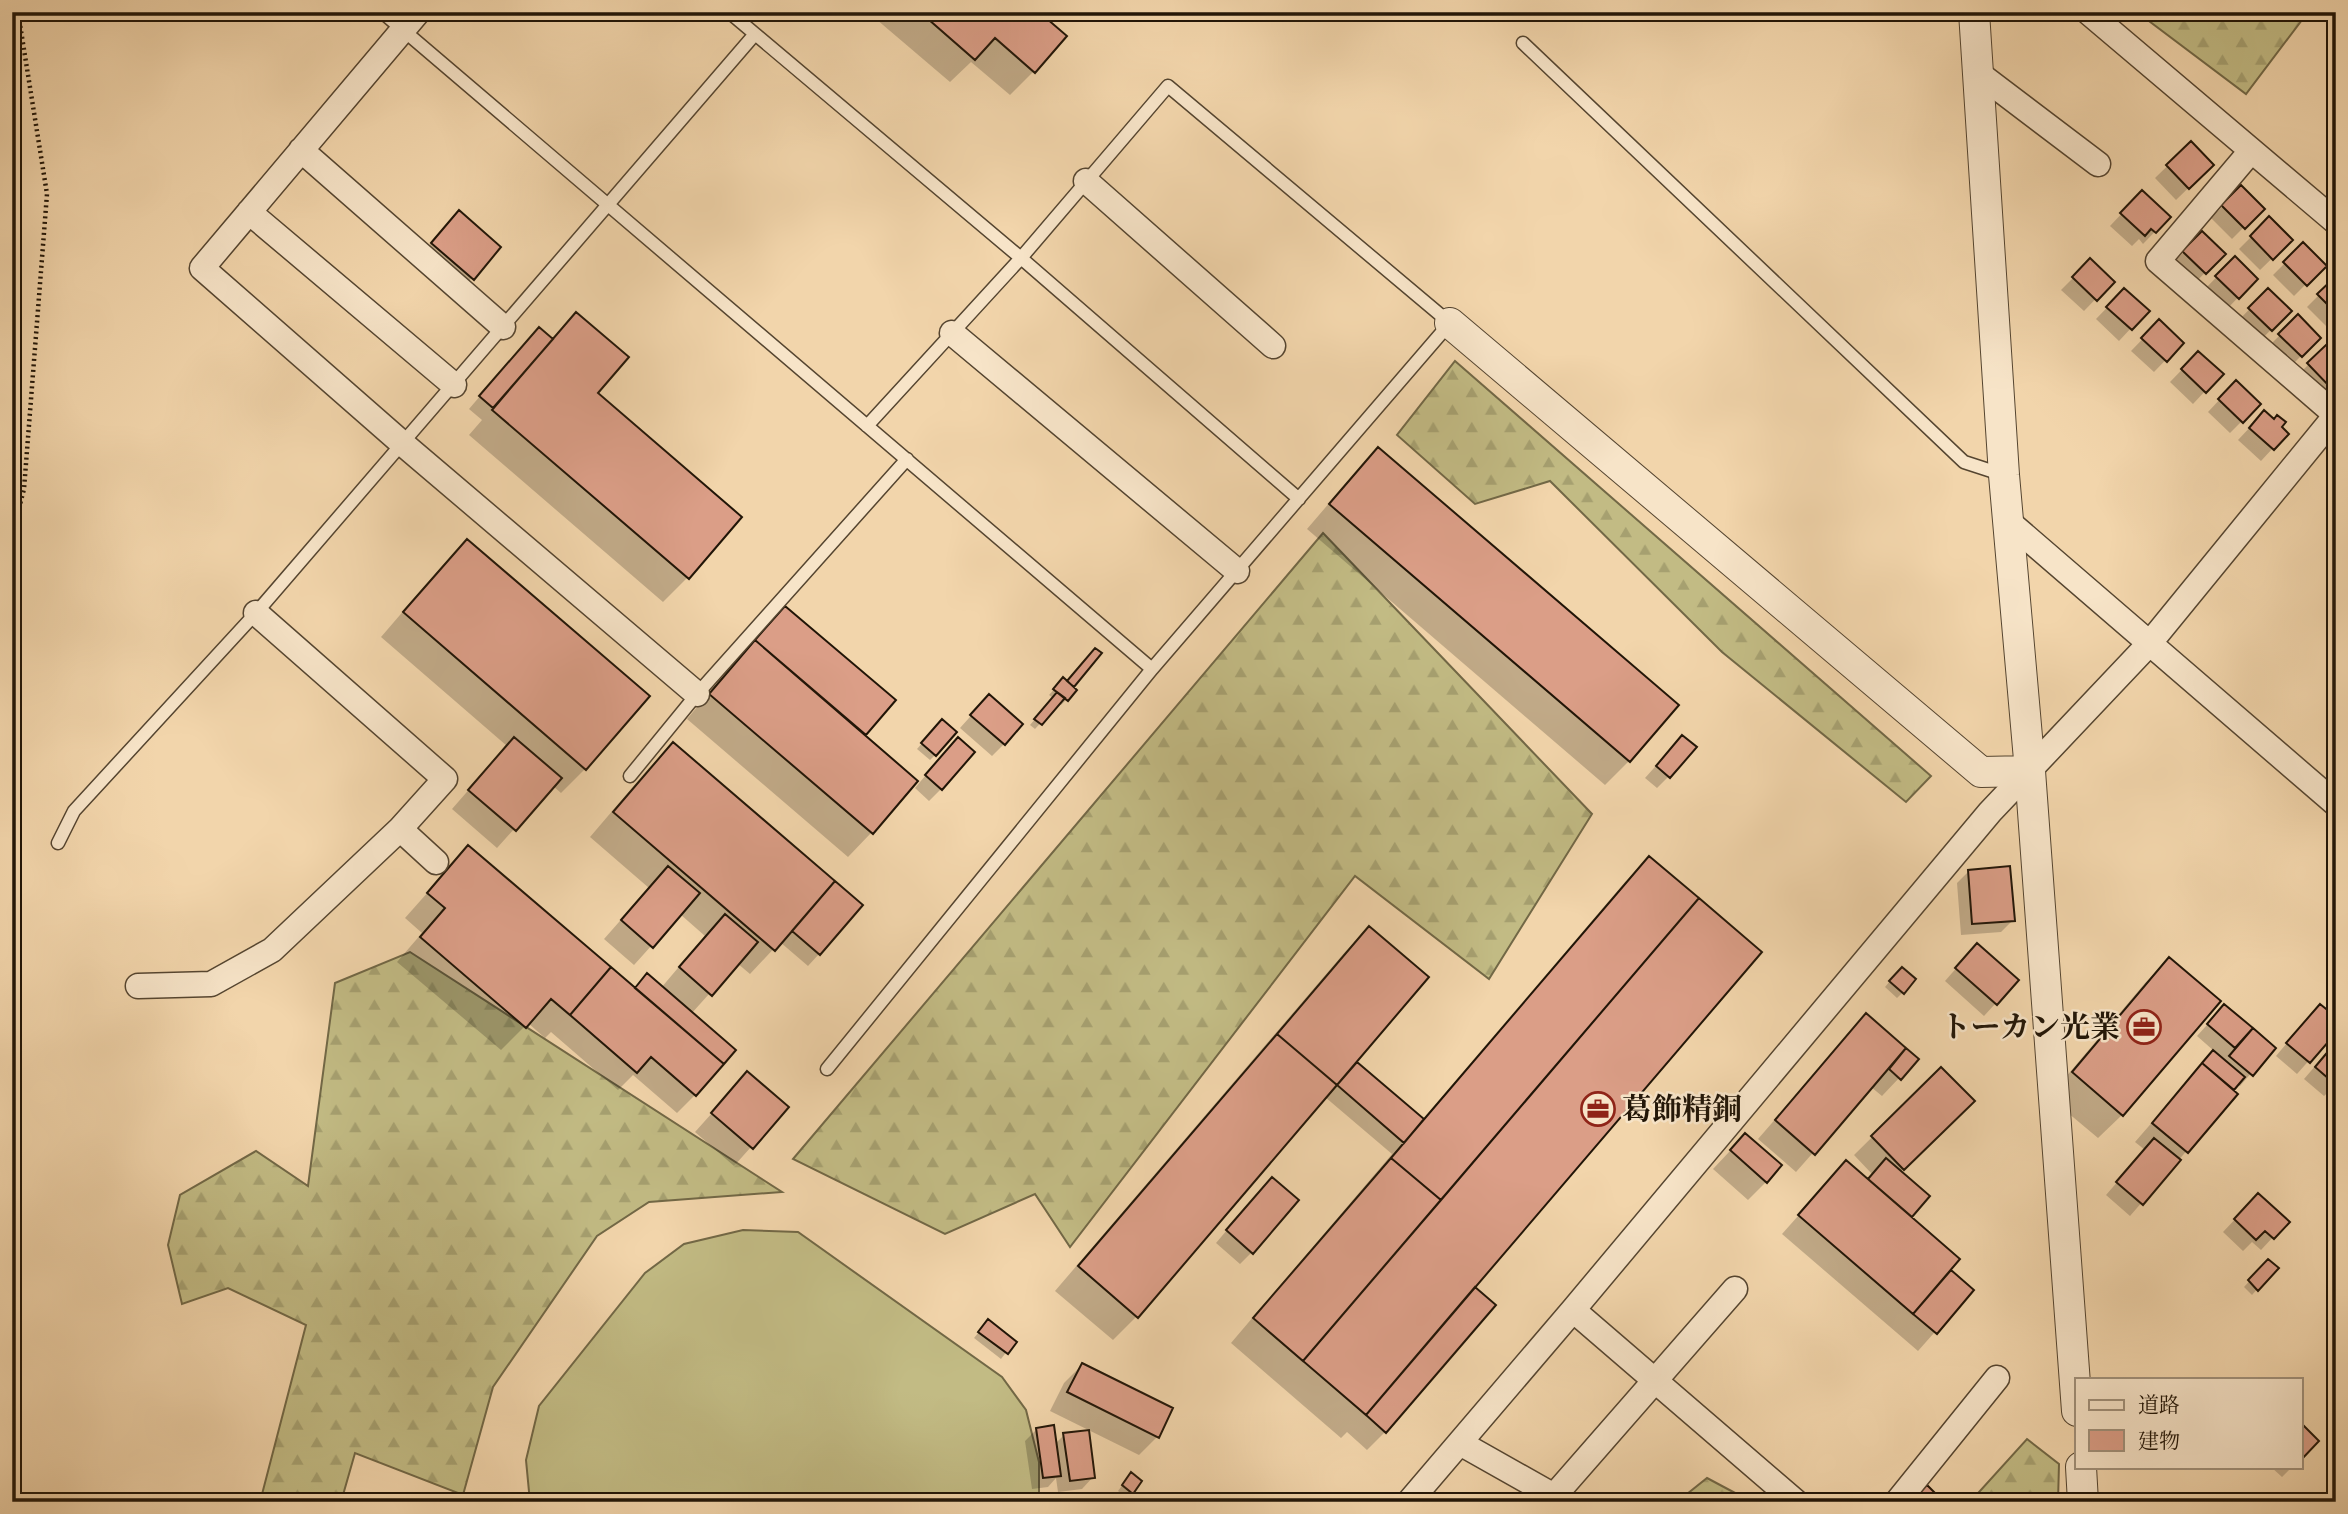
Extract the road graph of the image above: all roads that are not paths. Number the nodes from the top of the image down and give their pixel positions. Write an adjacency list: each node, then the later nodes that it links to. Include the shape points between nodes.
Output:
1 (382, 12): 5 (lane)
2 (729, 12): 6 (lane)
3 (1974, 12): 8 (street)
4 (2088, 12): 10 (street)
5 (411, 21): 9 (street); 13 (lane)
6 (755, 34): 13 (lane); 16 (lane)
7 (1523, 43): 27 (lane, via 1964,461)
8 (1978, 73): 11 (street); 27 (street)
9 (301, 150): 14 (street); 18 (street)
10 (2251, 151): 15 (street); 22 (street, via 2158,261)
11 (2098, 164)
12 (1086, 181): 16 (lane); 17 (lane, via 1168,86); 20 (street)
13 (609, 205): 18 (lane); 23 (lane)
14 (249, 212): 21 (street); 25 (street, via 202,268)
15 (2336, 222)
16 (1021, 258): 19 (lane); 28 (lane)
17 (1450, 323): 28 (lane); 35 (street, via 1981,772)
18 (503, 327): 21 (lane)
19 (952, 333): 23 (lane); 30 (street)
20 (1273, 346)
21 (454, 385): 25 (lane)
22 (2336, 415): 24 (street)
23 (867, 426): 26 (lane)
24 (2328, 440): 32 (street)
25 (402, 444): 31 (lane); 34 (street)
26 (907, 459): 33 (lane); 34 (lane)
27 (2004, 475): 29 (street)
28 (1299, 499): 30 (lane)
29 (2010, 523): 32 (street); 35 (street)
30 (1237, 571): 33 (lane)
31 (256, 613): 38 (street, via 445,779); 39 (lane, via 74,811)
32 (2149, 644): 35 (street); 37 (street)
33 (1152, 669): 42 (lane)
34 (697, 694): 36 (lane)
35 (2030, 771): 44 (street, via 1990,812); 47 (street)
36 (630, 776)
37 (2336, 804)
38 (400, 829): 40 (street); 41 (street, via 272,950 211,984)
39 (58, 843)
40 (436, 862)
41 (138, 986)
42 (827, 1069)
43 (1735, 1289): 46 (street)
44 (1573, 1310): 46 (street); 48 (street)
45 (1997, 1378): 52 (street)
46 (1656, 1380): 48 (street, via 1555,1496); 51 (street)
47 (2075, 1384)
48 (1460, 1443): 50 (street)
49 (2081, 1468): 53 (street)
50 (1409, 1502)
51 (1797, 1502)
52 (1897, 1502)
53 (2083, 1502)

